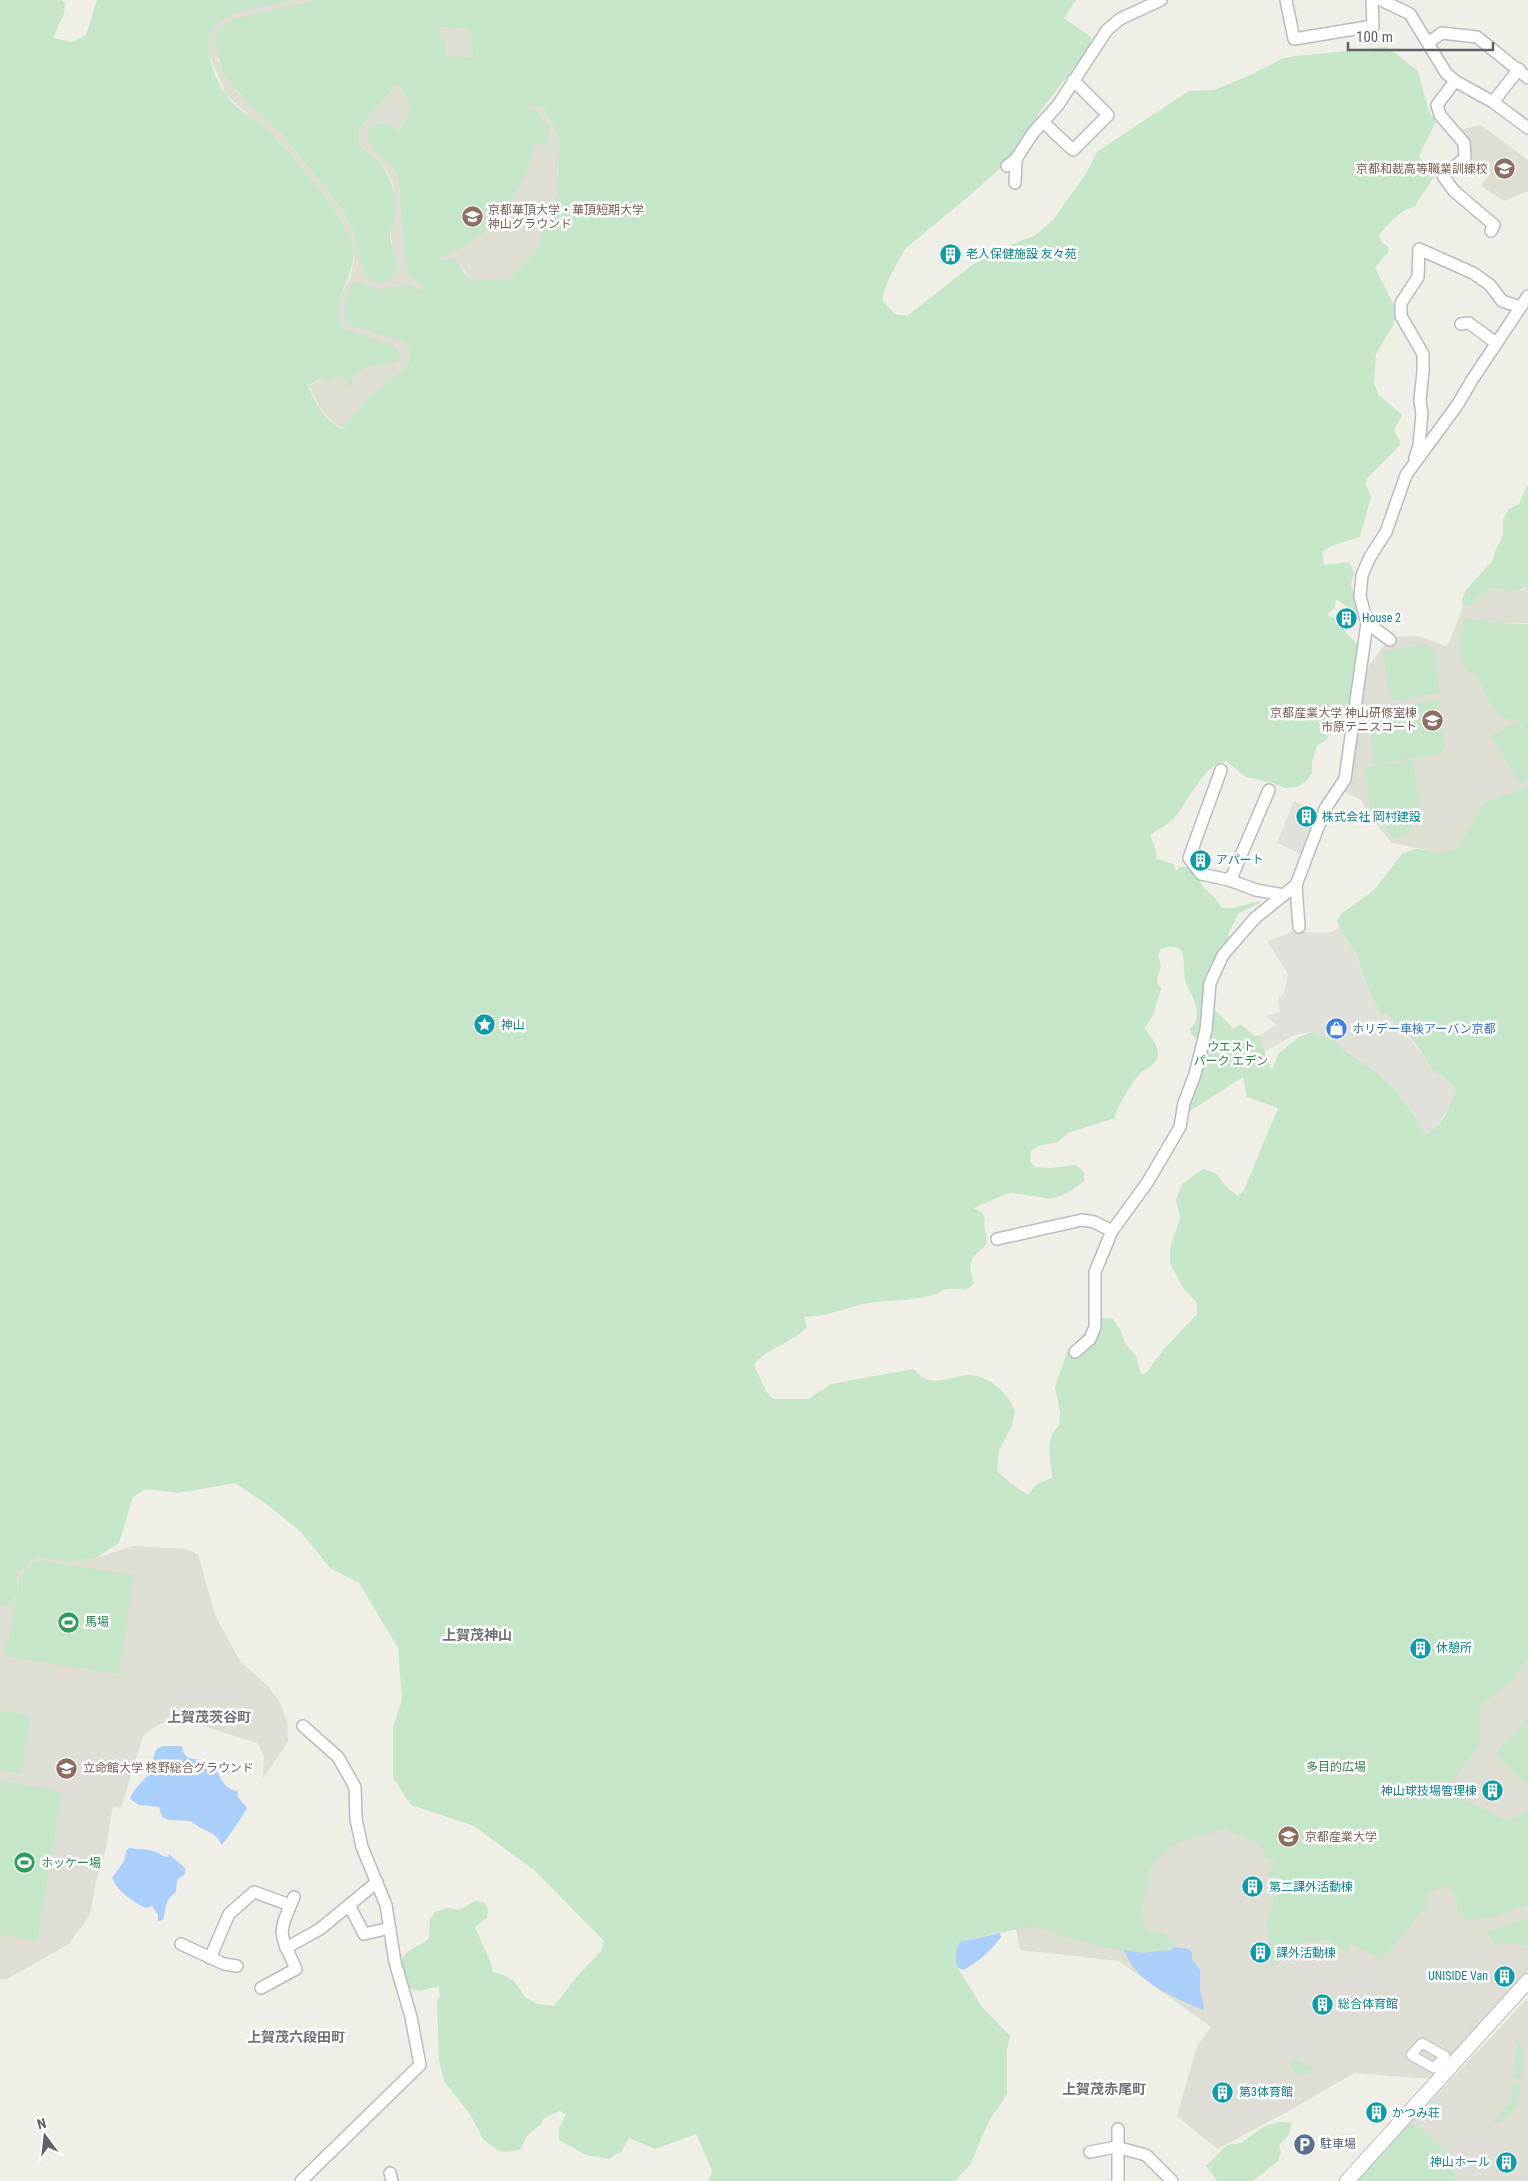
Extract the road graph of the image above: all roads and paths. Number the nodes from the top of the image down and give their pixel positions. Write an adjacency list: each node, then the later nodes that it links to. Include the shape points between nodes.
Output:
1 (1161, 0): 8 (street, via 1120,19 1108,30)
2 (1286, 0): 3 (street, via 1294,39 1374,26)
3 (1372, 0)
4 (1381, 0): 5 (street, via 1410,14)
5 (1429, 42): 6 (street, via 1442,33 1477,37); 9 (street, via 1446,73)
6 (1519, 69): 7 (street); 10 (street)
7 (1528, 78)
8 (1073, 80): 11 (street, via 1058,106); 11 (street, via 1108,115 1073,150)
9 (1455, 81): 10 (street); 14 (street, via 1437,105 1440,115 1464,143 1465,158 1443,176 1454,191 1494,225)
10 (1493, 102): 12 (street)
11 (1043, 122): 13 (street, via 1012,162)
12 (1528, 128)
13 (1015, 183)
14 (1491, 231)
15 (1528, 296): 16 (street)
16 (1520, 307): 18 (street); 19 (street, via 1502,301 1490,285 1473,273 1419,248 1418,277 1401,303 1401,316 1423,354 1419,445)
17 (1461, 324): 18 (street, via 1469,323)
18 (1496, 343): 19 (street, via 1458,404)
19 (1412, 467): 20 (street, via 1406,475 1386,532 1362,575 1360,596)
20 (1367, 623): 21 (street); 25 (street, via 1345,779 1325,809)
21 (1390, 640)
22 (1221, 770): 24 (street, via 1189,858 1201,874)
23 (1269, 790): 24 (street)
24 (1229, 880): 26 (street, via 1256,890)
25 (1296, 884): 26 (street); 27 (street)
26 (1284, 895): 28 (street, via 1255,918 1223,955 1210,983 1206,1030 1184,1103 1180,1128 1147,1183)
27 (1299, 927)
28 (1112, 1231): 29 (street, via 1082,1220); 30 (street, via 1095,1272 1095,1327 1090,1340)
29 (997, 1239)
30 (1075, 1352)
31 (303, 1726): 32 (street, via 338,1757 349,1774 355,1787 356,1819 362,1846)
32 (377, 1882): 33 (street); 34 (street)
33 (349, 1905): 34 (street, via 364,1934); 36 (street, via 320,1929)
34 (390, 1928): 44 (street, via 420,2065)
35 (181, 1944): 37 (street)
36 (286, 1948): 37 (street, via 280,1929 292,1901 254,1892 229,1914); 40 (street, via 296,1969)
37 (210, 1958): 38 (street)
38 (237, 1966)
39 (1528, 1981): 47 (street)
40 (261, 1988)
41 (1118, 2129): 42 (street)
42 (1116, 2147): 43 (street); 45 (street); 46 (street, via 1146,2155)
43 (1090, 2152)
44 (301, 2181)
45 (1118, 2181)
46 (1172, 2181)
47 (1348, 2181)

